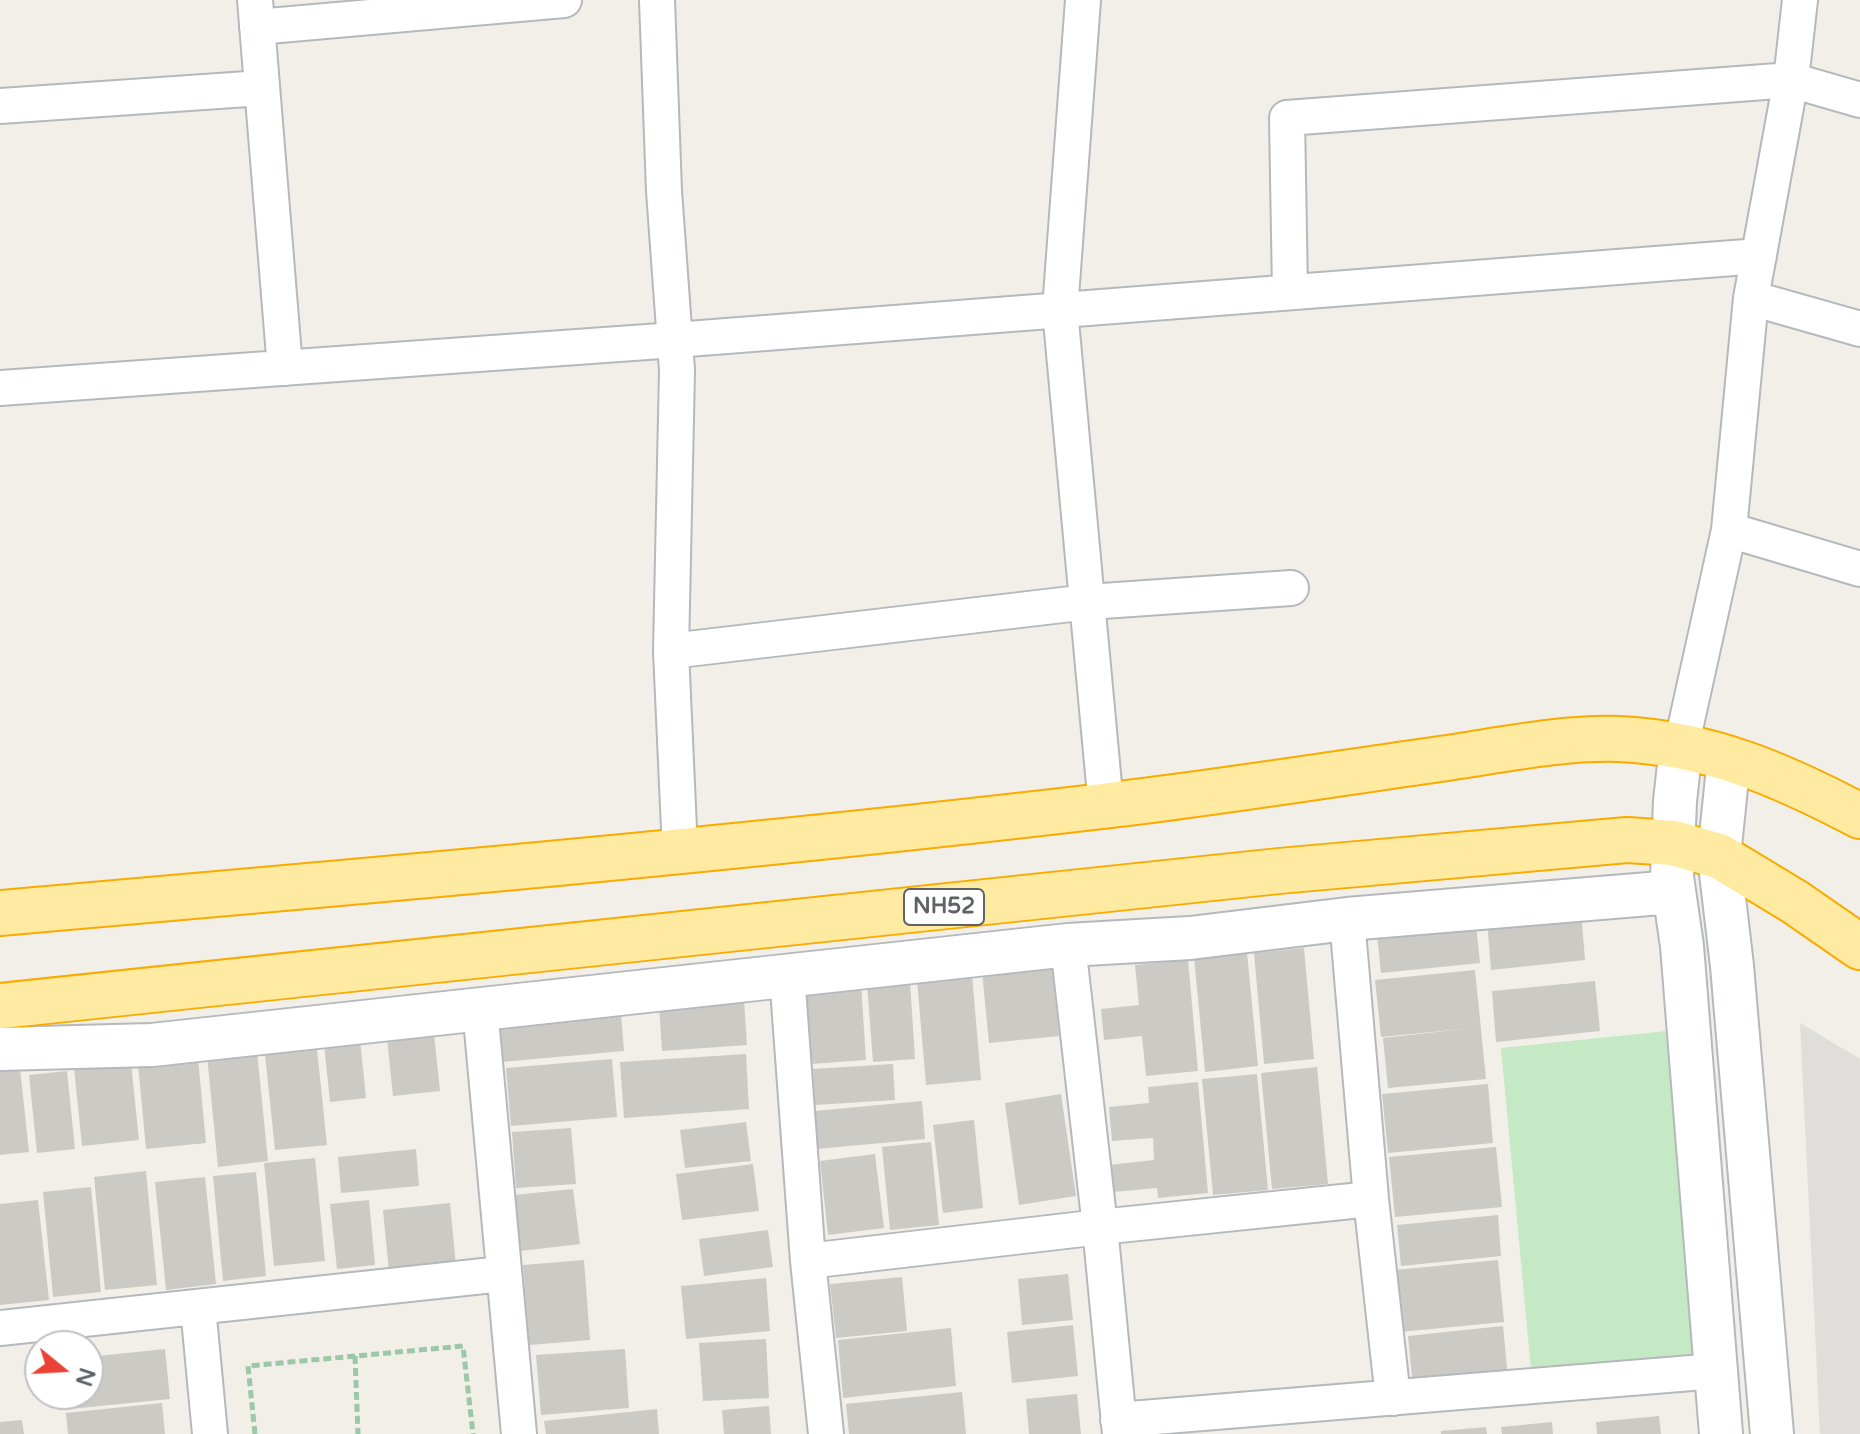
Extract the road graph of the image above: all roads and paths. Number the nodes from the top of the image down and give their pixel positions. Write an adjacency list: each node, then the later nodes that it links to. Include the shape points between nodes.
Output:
1 (564, 0): 5 (street)
2 (657, 0): 15 (street)
3 (1083, 0): 13 (street)
4 (1800, 0): 6 (street)
5 (256, 13): 7 (street)
6 (1791, 80): 8 (street); 10 (street); 11 (street, via 1287,118)
7 (262, 88): 9 (street); 16 (street)
8 (1860, 100)
9 (0, 106)
10 (1759, 256): 11 (street); 12 (street)
11 (1290, 292): 13 (street)
12 (1751, 298): 14 (street); 18 (street)
13 (1060, 310): 15 (street); 21 (street)
14 (1860, 329)
15 (675, 340): 16 (street); 22 (street)
16 (285, 368): 17 (street)
17 (0, 388)
18 (1729, 530): 19 (street); 23 (street)
19 (1860, 569)
20 (1291, 588): 21 (street)
21 (1088, 602): 22 (street); 25 (street)
22 (671, 651): 28 (street)
23 (1681, 747): 24 (highway); 25 (highway, via 1618,739 1537,745); 27 (street)
24 (1729, 758): 26 (highway, via 1780,776); 29 (street)
25 (1106, 806): 28 (highway)
26 (1860, 816)
27 (1673, 843): 29 (highway, NH52); 30 (street); 36 (highway, NH52, via 1627,840 1279,871)
28 (680, 851): 31 (highway)
29 (1719, 856): 34 (highway, NH52); 56 (street)
30 (1673, 892): 32 (street); 46 (street, via 1682,946)
31 (0, 913)
32 (1347, 919): 33 (street, via 1190,938); 39 (street)
33 (1068, 945): 35 (street); 40 (street)
34 (1860, 947)
35 (787, 975): 37 (street); 41 (street)
36 (0, 1006)
37 (480, 1008): 38 (street, via 152,1045); 42 (street)
38 (0, 1049)
39 (1371, 1199): 40 (street); 47 (street)
40 (1100, 1227): 41 (street); 48 (street)
41 (808, 1261): 54 (street)
42 (502, 1274): 43 (street); 53 (street)
43 (198, 1307): 44 (street); 49 (street)
44 (0, 1328)
45 (355, 1356): 50 (path, via 248,1366); 51 (path); 52 (path, via 463,1346)
46 (1716, 1371): 47 (street); 55 (street)
47 (1393, 1398): 48 (street)
48 (1119, 1427)
49 (210, 1434)
50 (255, 1434)
51 (358, 1434)
52 (473, 1434)
53 (519, 1434)
54 (826, 1434)
55 (1721, 1434)
56 (1772, 1434)

